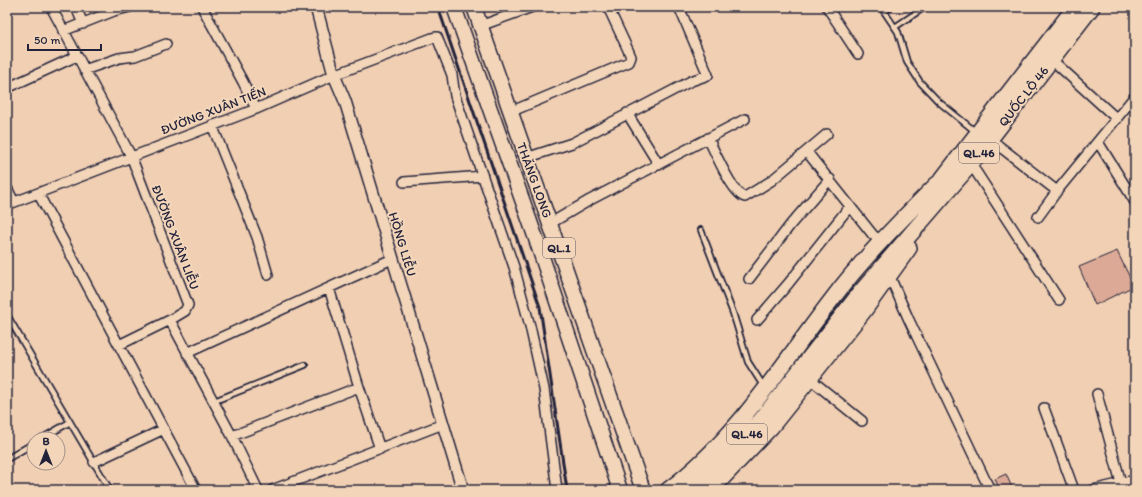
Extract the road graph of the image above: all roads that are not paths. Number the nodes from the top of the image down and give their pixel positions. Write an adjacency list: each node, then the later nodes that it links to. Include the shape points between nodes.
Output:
1 (51, 7): 20 (street, ĐƯỜNG XUÂN LIỄU)
2 (76, 7): 17 (street)
3 (130, 7): 17 (street)
4 (202, 7): 29 (street)
5 (316, 7): 26 (street, HỒNG LIỄU)
6 (454, 7): 32 (main road, THĂNG LONG / QL.1)
7 (474, 7): 18 (main road, THĂNG LONG / QL.1)
8 (532, 7): 18 (street)
9 (608, 7): 30 (street, via 631,57 629,62)
10 (679, 7): 31 (street, via 708,75)
11 (827, 7): 22 (street)
12 (891, 7): 16 (lane)
13 (925, 7): 19 (lane)
14 (1075, 7): 37 (highway, QUỐC LỘ 46 / QL.46)
15 (1092, 7): 24 (highway, QUỐC LỘ 46 / QL.46)
16 (883, 9): 19 (lane)
17 (83, 24): 20 (street)
18 (480, 26): 30 (main road, THĂNG LONG / QL.1)
19 (895, 28): 37 (lane, via 907,62 920,82 939,102)
20 (63, 31): 23 (street, ĐƯỜNG XUÂN LIỄU)
21 (166, 44): 25 (street, via 135,56 119,58)
22 (858, 54)
23 (77, 56): 25 (street, ĐƯỜNG XUÂN LIỄU); 27 (street)
24 (1051, 59): 34 (street); 37 (highway, QUỐC LỘ 46 / QL.46)
25 (84, 70): 41 (street, ĐƯỜNG XUÂN LIỄU)
26 (334, 75): 29 (street, ĐƯỜNG XUÂN TIẾN); 45 (street, ĐƯỜNG XUÂN TIẾN, via 437,37 452,75 455,96); 60 (street, HỒNG LIỄU, via 345,101)
27 (8, 85)
28 (1135, 96): 34 (street)
29 (256, 109): 35 (street, ĐƯỜNG XUÂN TIẾN)
30 (510, 112): 32 (main road); 42 (main road, THĂNG LONG / QL.1)
31 (627, 113): 42 (street, via 572,143); 44 (street)
32 (493, 119): 97 (main road, THĂNG LONG / QL.1)
33 (745, 119): 38 (street)
34 (1117, 119): 39 (street)
35 (212, 125): 41 (street, ĐƯỜNG XUÂN TIẾN); 61 (street, via 256,237)
36 (827, 134): 40 (street)
37 (984, 136): 43 (highway, QUỐC LỘ 46 / QL.46); 48 (highway, QUỐC LỘ 46 / QL.46); 50 (street)
38 (708, 138): 40 (street, via 728,178 739,195 745,197 771,181); 44 (street)
39 (1098, 142): 50 (street); 53 (street)
40 (806, 152): 46 (street)
41 (131, 156): 51 (street, ĐƯỜNG XUÂN TIẾN); 68 (street, ĐƯỜNG XUÂN LIỄU, via 188,305 185,311)
42 (526, 158): 57 (main road, THĂNG LONG / QL.1)
43 (971, 164): 52 (highway, QUỐC LỘ 46 / QL.46); 66 (street)
44 (659, 165): 57 (street)
45 (483, 176): 47 (street); 96 (street, via 514,268 530,326 544,389)
46 (830, 179): 55 (street); 63 (street)
47 (404, 182)
48 (937, 184): 59 (highway); 65 (highway, QUỐC LỘ 46 / QL.46)
49 (7, 188): 54 (street)
50 (1057, 191): 56 (street)
51 (38, 193): 54 (street, ĐƯỜNG XUÂN TIẾN); 70 (street)
52 (941, 199): 62 (highway); 65 (highway, QUỐC LỘ 46 / QL.46)
53 (1135, 202)
54 (11, 204)
55 (850, 206): 59 (street, via 873,235); 69 (street)
56 (1038, 217)
57 (551, 223): 98 (main road, THĂNG LONG / QL.1)
58 (701, 230): 75 (lane, via 733,313 748,362)
59 (881, 241): 75 (highway, via 834,296)
60 (392, 259): 64 (street); 81 (street, HỒNG LIỄU)
61 (268, 275)
62 (890, 277): 73 (highway); 102 (street)
63 (749, 279)
64 (329, 288): 71 (street); 74 (street)
65 (859, 294): 73 (highway, QUỐC LỘ 46 / QL.46)
66 (1059, 300)
67 (7, 315): 80 (lane)
68 (170, 320): 70 (street); 71 (street)
69 (757, 320)
70 (119, 345): 82 (street)
71 (187, 353): 77 (street)
72 (305, 365): 77 (lane)
73 (804, 376): 79 (street); 100 (highway, QL.46); 101 (highway, via 771,427)
74 (359, 387): 84 (street); 86 (street)
75 (765, 388): 99 (highway, via 718,444)
76 (1097, 394): 90 (street)
77 (212, 402): 84 (street)
78 (1044, 408): 103 (street)
79 (862, 421)
80 (70, 422): 83 (lane); 88 (lane)
81 (443, 424): 86 (street); 95 (street, HỒNG LIỄU)
82 (164, 429): 88 (street); 92 (street)
83 (55, 431)
84 (232, 436): 93 (street)
85 (26, 447): 87 (lane)
86 (380, 449): 94 (street)
87 (7, 458)
88 (94, 462): 91 (lane)
89 (1135, 480): 90 (street)
90 (1121, 483): 104 (street)
91 (110, 490)
92 (196, 490)
93 (258, 490)
94 (272, 490)
95 (463, 490)
96 (558, 490)
97 (620, 490)
98 (643, 490)
99 (668, 490)
100 (690, 490)
101 (711, 490)
102 (990, 490)
103 (1074, 490)
104 (1093, 490)

